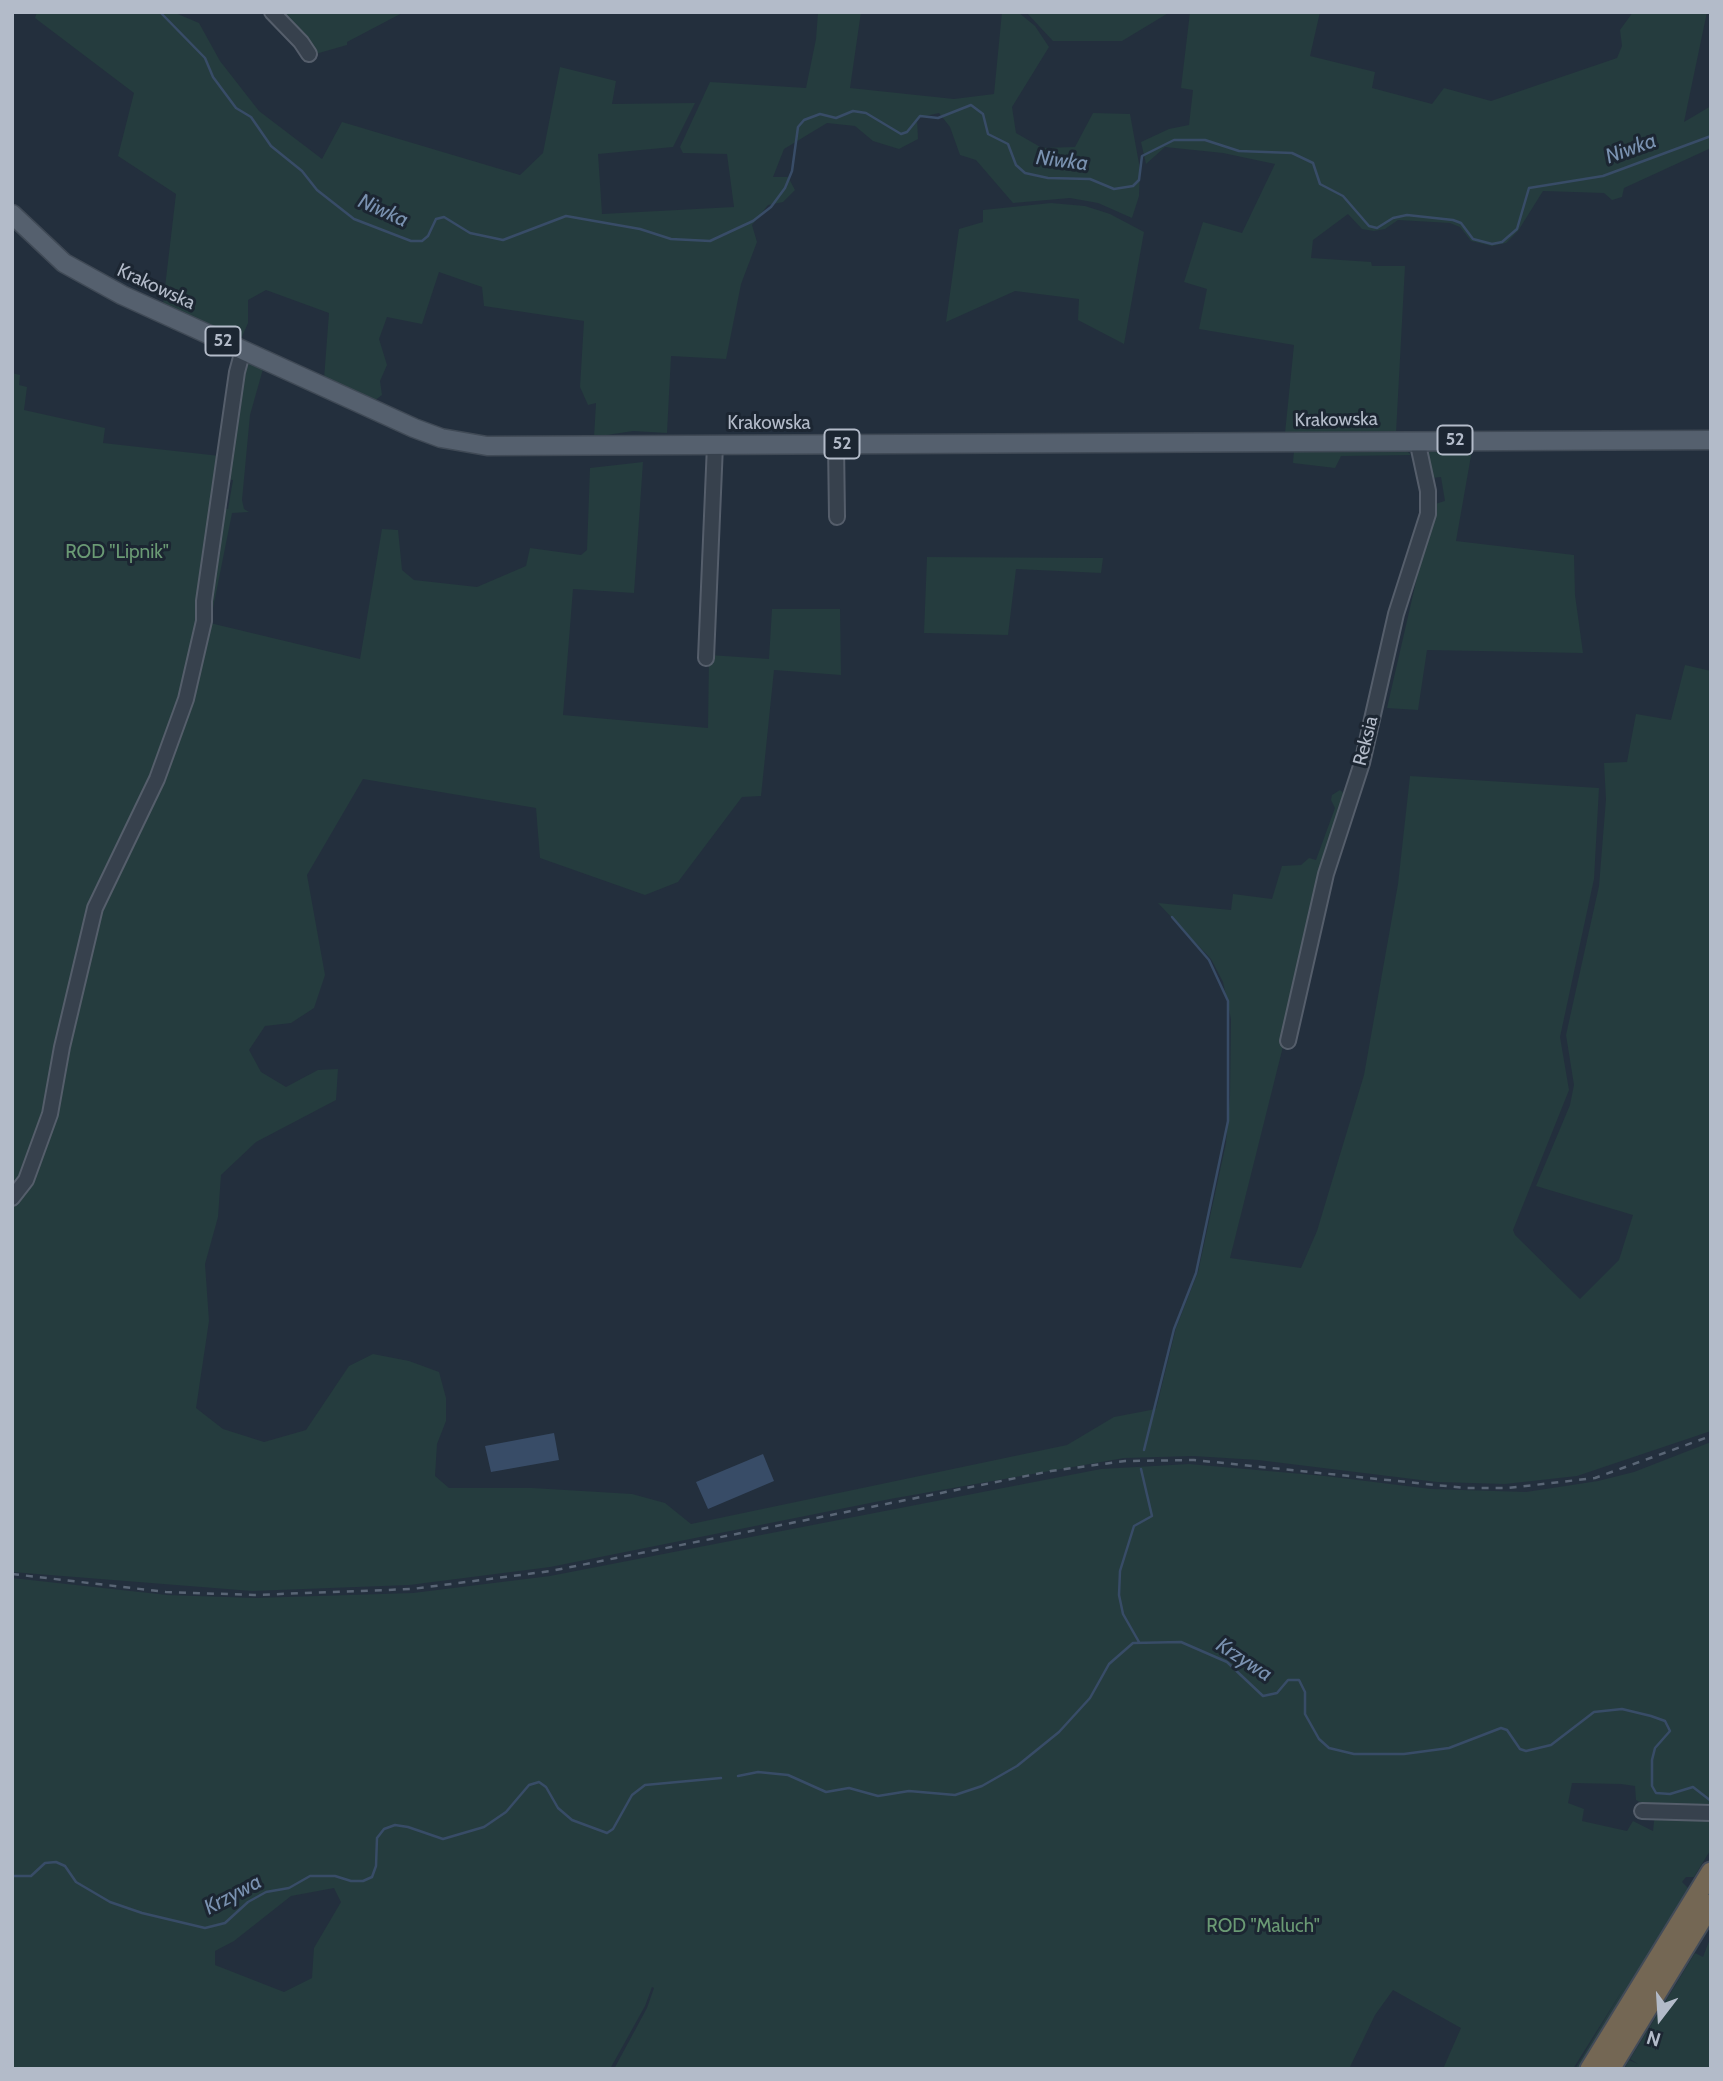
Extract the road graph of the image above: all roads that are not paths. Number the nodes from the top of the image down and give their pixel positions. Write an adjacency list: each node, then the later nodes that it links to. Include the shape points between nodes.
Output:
1 (272, 12): 2 (street)
2 (309, 54)
3 (12, 214): 4 (main road, Krakowska / 52, via 50,251 90,279)
4 (243, 350): 8 (main road, Krakowska / 52, via 414,428 468,443 508,447); 12 (street, via 204,621 188,690 157,779 95,908 50,1114 26,1180)
5 (1417, 440): 6 (main road, Krakowska / 52); 7 (main road, Krakowska / 52); 11 (street, Reksia, via 1428,514 1396,614 1362,763 1326,874)
6 (1711, 440)
7 (836, 444): 8 (main road, Krakowska / 52); 9 (street)
8 (715, 445): 10 (street)
9 (837, 517)
10 (706, 658)
11 (1288, 1041)
12 (12, 1198)
13 (1642, 1811): 14 (street)
14 (1711, 1813)
15 (1711, 1872): 17 (highway)
16 (1711, 1904): 18 (highway)
17 (1590, 2069)
18 (1610, 2069)

